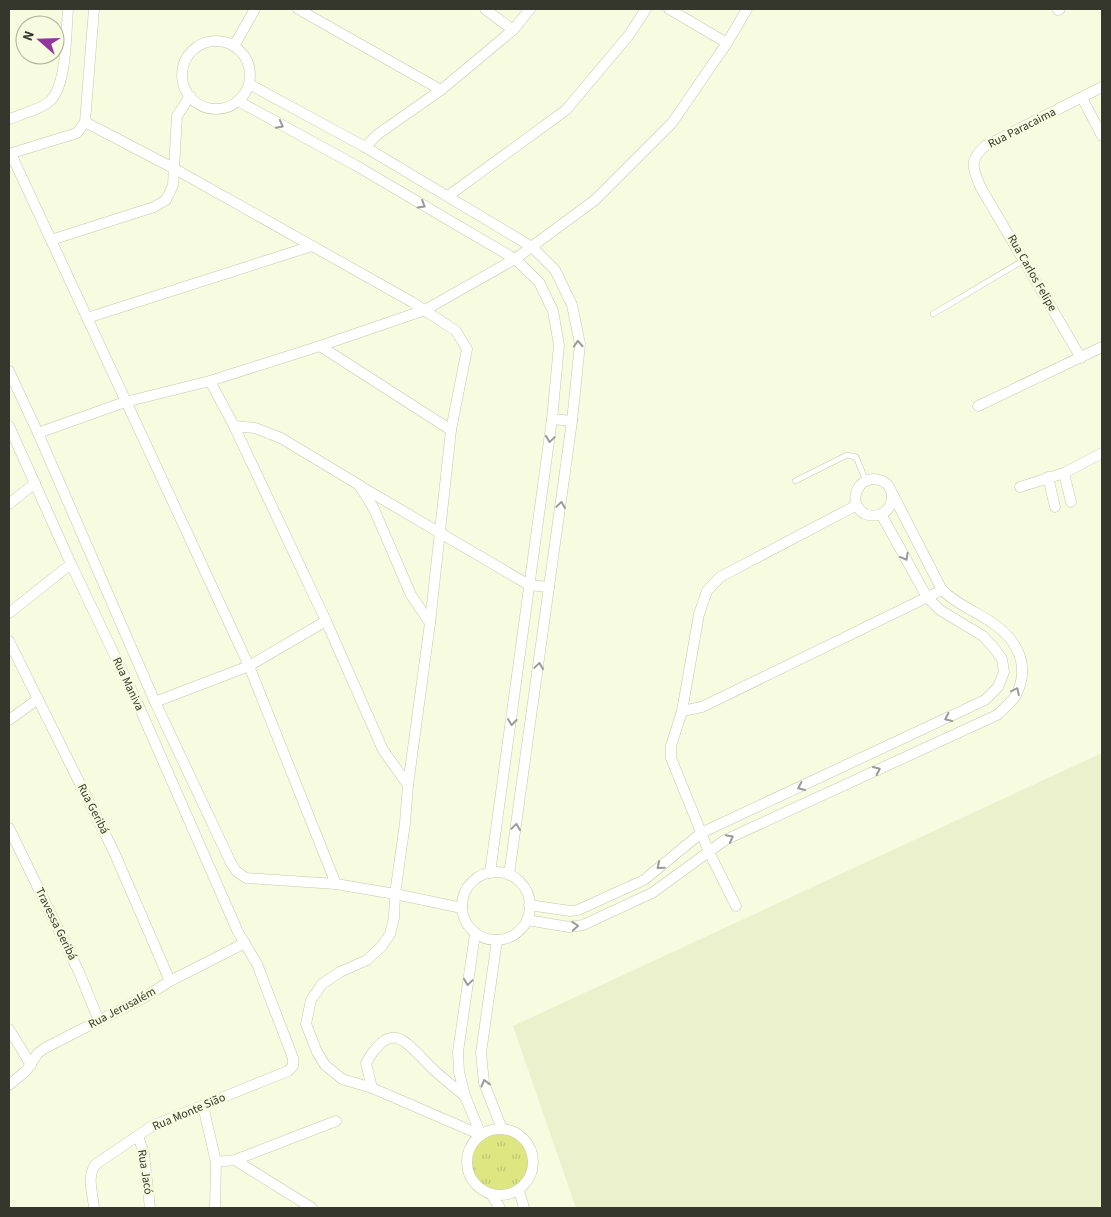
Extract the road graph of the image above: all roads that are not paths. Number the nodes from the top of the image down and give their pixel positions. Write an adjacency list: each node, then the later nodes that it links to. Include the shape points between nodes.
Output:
1 (68, 9): 19 (street, via 64,62 58,87 51,100)
2 (94, 9): 20 (street)
3 (256, 9): 12 (street)
4 (298, 9): 15 (street)
5 (485, 9): 10 (street)
6 (530, 9): 10 (street)
7 (646, 9): 26 (street, via 629,35 566,110)
8 (669, 9): 11 (street)
9 (747, 9): 11 (street)
10 (513, 30): 15 (street)
11 (727, 43): 29 (street, via 672,123 595,200)
12 (234, 46): 13 (street, via 243,53 250,67); 16 (street, via 208,42 195,48 186,60 182,75)
13 (249, 84): 18 (street); 22 (street)
14 (1102, 87): 17 (street, Rua Paracaima)
15 (441, 90): 22 (street, via 378,134)
16 (190, 96): 18 (street, via 202,106 216,109); 24 (street, via 177,116)
17 (1082, 98): 21 (street); 25 (street, Rua Paracaima, via 985,146 976,154 974,171)
18 (238, 101): 30 (street, one-way to 30)
19 (9, 119)
20 (85, 122): 23 (street, via 77,133); 24 (street)
21 (1102, 136)
22 (365, 147): 26 (street)
23 (10, 154): 27 (street)
24 (175, 169): 27 (street, via 173,185 166,200 154,207); 28 (street)
25 (981, 188): 31 (street, Rua Carlos Felipe)
26 (448, 196): 29 (street)
27 (51, 240): 34 (street)
28 (312, 246): 32 (street); 34 (street)
29 (532, 246): 30 (street); 43 (street, one-way to 29, via 580,344 572,305 556,270)
30 (515, 259): 32 (street); 42 (street, via 539,282 553,311 559,345)
31 (1024, 260): 33 (lane); 37 (street, Rua Carlos Felipe)
32 (424, 310): 35 (street); 46 (street, via 456,331 467,349)
33 (933, 314)
34 (87, 318): 40 (street)
35 (320, 346): 39 (street); 46 (street)
36 (1102, 347): 37 (street)
37 (1081, 358): 41 (street)
38 (9, 371): 47 (street)
39 (210, 381): 40 (street); 45 (street)
40 (125, 402): 47 (street); 72 (street)
41 (978, 406)
42 (552, 419): 43 (street); 64 (street, one-way to 64)
43 (572, 422): 65 (street, one-way to 43)
44 (9, 426): 53 (street, Rua Maniva)
45 (234, 426): 54 (street, via 255,428 281,438); 69 (street)
46 (451, 430): 62 (street)
47 (38, 433): 74 (street)
48 (1102, 453): 49 (street)
49 (1064, 473): 50 (street); 57 (street)
50 (1048, 477): 55 (street); 60 (street)
51 (866, 480): 52 (lane, via 856,457 847,455); 56 (street, via 883,481); 59 (street, via 856,494)
52 (795, 481)
53 (35, 483): 58 (street); 63 (street, Rua Maniva)
54 (359, 485): 62 (street); 70 (street, via 374,509 411,595)
55 (1020, 487)
56 (892, 495): 61 (street, via 890,506); 66 (street)
57 (1071, 502)
58 (9, 504)
59 (857, 505): 61 (street, via 870,516); 75 (street, via 720,577 707,591 699,614)
60 (1055, 507)
61 (882, 514): 67 (street, one-way to 67)
62 (440, 533): 64 (street); 70 (street)
63 (71, 564): 68 (street); 91 (street, Rua Maniva)
64 (530, 585): 65 (street); 81 (street, one-way to 81)
65 (549, 588): 82 (street, one-way to 65)
66 (942, 590): 67 (street); 80 (street, one-way to 66, via 724,840 997,714 1015,696 1023,676 1020,655 1010,639)
67 (928, 596): 75 (street, via 702,707); 79 (street, one-way to 79, via 940,610 983,636 1002,659 1004,672 998,686 985,700)
68 (9, 614)
69 (326, 621): 72 (street); 77 (street, via 383,750)
70 (430, 622): 77 (street)
71 (9, 641): 73 (street, Rua Geribá)
72 (249, 666): 74 (street); 83 (street)
73 (38, 699): 76 (street); 92 (street, Rua Geribá, via 114,852)
74 (155, 702): 83 (street, via 236,871 246,878)
75 (682, 711): 79 (street, via 671,746 671,758)
76 (9, 720)
77 (408, 785): 84 (street)
78 (9, 828): 93 (street, Travessa Geribá)
79 (702, 832): 80 (street); 85 (street, one-way to 85, via 644,880 578,910)
80 (709, 852): 86 (street); 88 (street, one-way to 80, via 569,927 583,925 652,894)
81 (490, 873): 82 (street); 87 (street, via 480,876 468,886)
82 (509, 875): 85 (street, via 526,890)
83 (336, 884): 84 (street)
84 (395, 894): 87 (street); 98 (street, via 394,918 390,934 382,946 367,960 322,984 311,1000 306,1024 325,1065 342,1079)
85 (529, 905): 88 (street)
86 (736, 906)
87 (462, 908): 89 (street, via 466,922)
88 (526, 920): 90 (street, via 511,936)
89 (475, 934): 90 (street); 99 (street, one-way to 99, via 458,1052)
90 (497, 940): 102 (street, one-way to 90, via 484,1083 481,1054)
91 (245, 943): 92 (street, Rua Jerusalém); 96 (street, Rua Maniva, via 257,964 293,1058)
92 (170, 981): 93 (street, Rua Jerusalém)
93 (99, 1020): 95 (street, Rua Jerusalém, via 45,1048)
94 (9, 1029): 95 (street)
95 (31, 1065): 97 (street, Rua Jerusalém)
96 (293, 1066): 100 (street, Rua Monte Sião, via 288,1071)
97 (9, 1085)
98 (372, 1088): 99 (street, via 366,1063 384,1040 398,1038 412,1046 432,1069); 103 (street)
99 (465, 1096): 103 (street)
100 (202, 1106): 104 (street, Rua Monte Sião, via 152,1126); 106 (street)
101 (336, 1121): 105 (street)
102 (502, 1129): 103 (street); 107 (street, via 516,1133 531,1150 532,1172)
103 (481, 1135): 108 (street, via 471,1146 467,1168 478,1187)
104 (138, 1136): 109 (street, Rua Monte Sião, via 92,1170); 110 (street, Rua Jacó, via 144,1154)
105 (235, 1160): 106 (street); 112 (street)
106 (216, 1162): 111 (street)
107 (519, 1190): 108 (street, via 506,1195); 114 (street)
108 (491, 1194): 113 (street)
109 (94, 1208)
110 (150, 1208)
111 (215, 1208)
112 (312, 1208)
113 (500, 1208)
114 (524, 1208)

